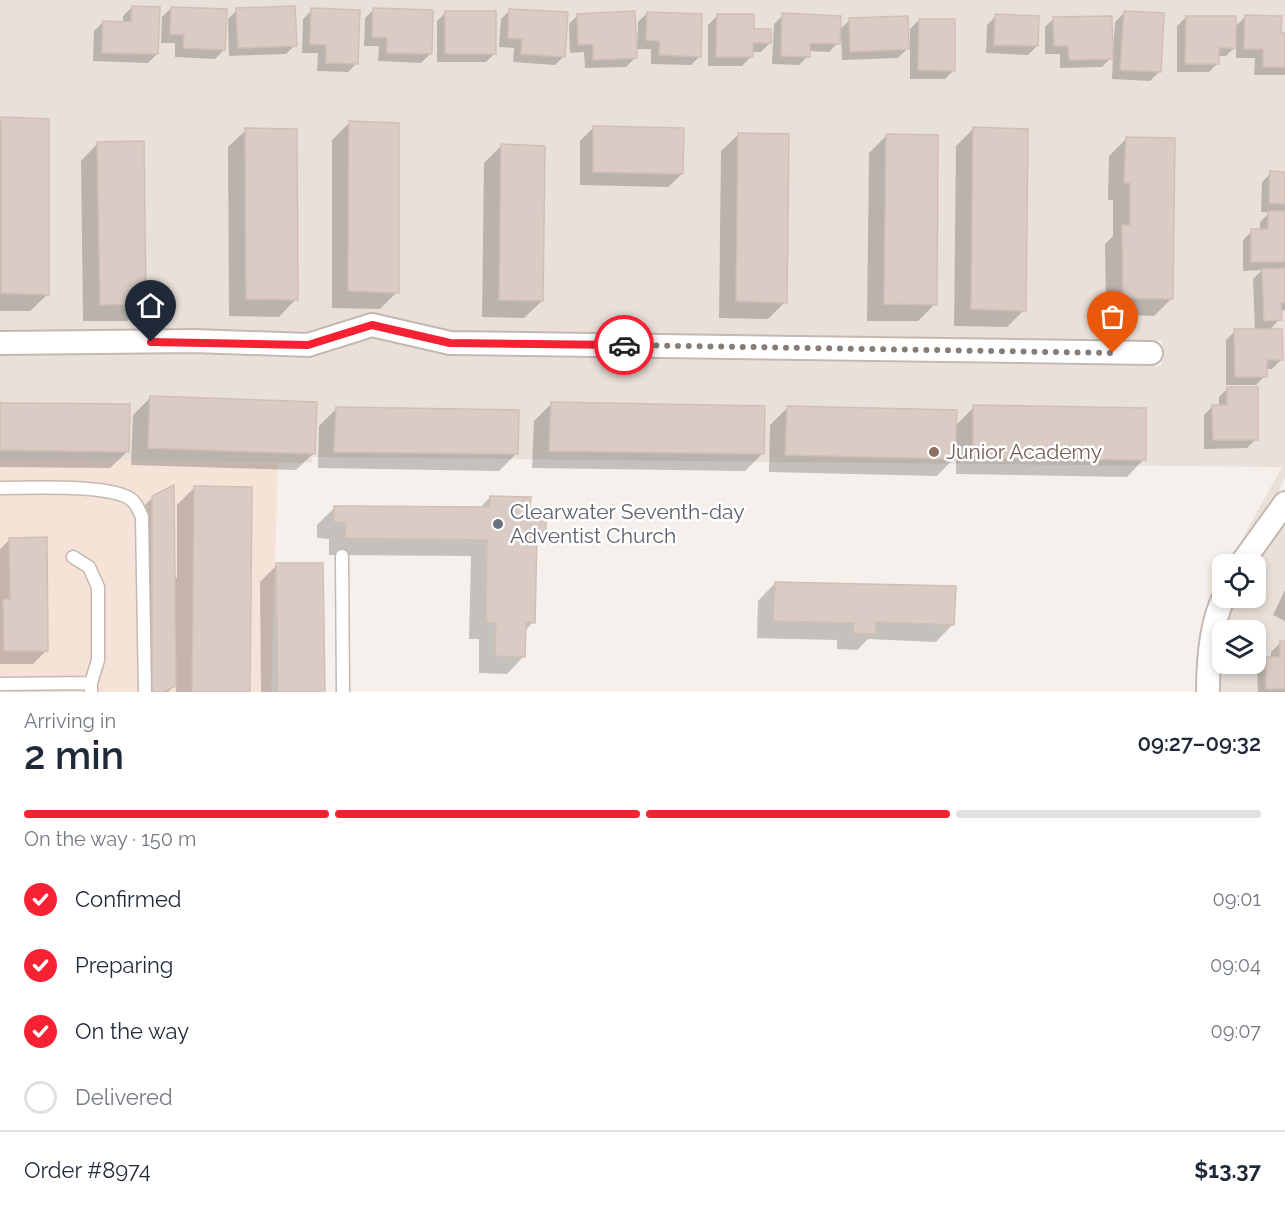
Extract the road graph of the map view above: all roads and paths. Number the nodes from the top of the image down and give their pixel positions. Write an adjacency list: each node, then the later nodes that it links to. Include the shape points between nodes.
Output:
1 (0, 343): 2 (street, via 194,341 308,345 372,325 450,343)
2 (1151, 353)
3 (0, 488): 11 (lane, via 92,489 119,494 138,507 142,517)
4 (1285, 503): 5 (street)
5 (1248, 554)
6 (342, 556): 12 (lane)
7 (73, 557): 10 (lane, via 89,567 98,587 98,660)
8 (1218, 608): 13 (street)
9 (0, 684): 10 (lane)
10 (91, 688)
11 (145, 692)
12 (344, 692)
13 (1208, 692)

